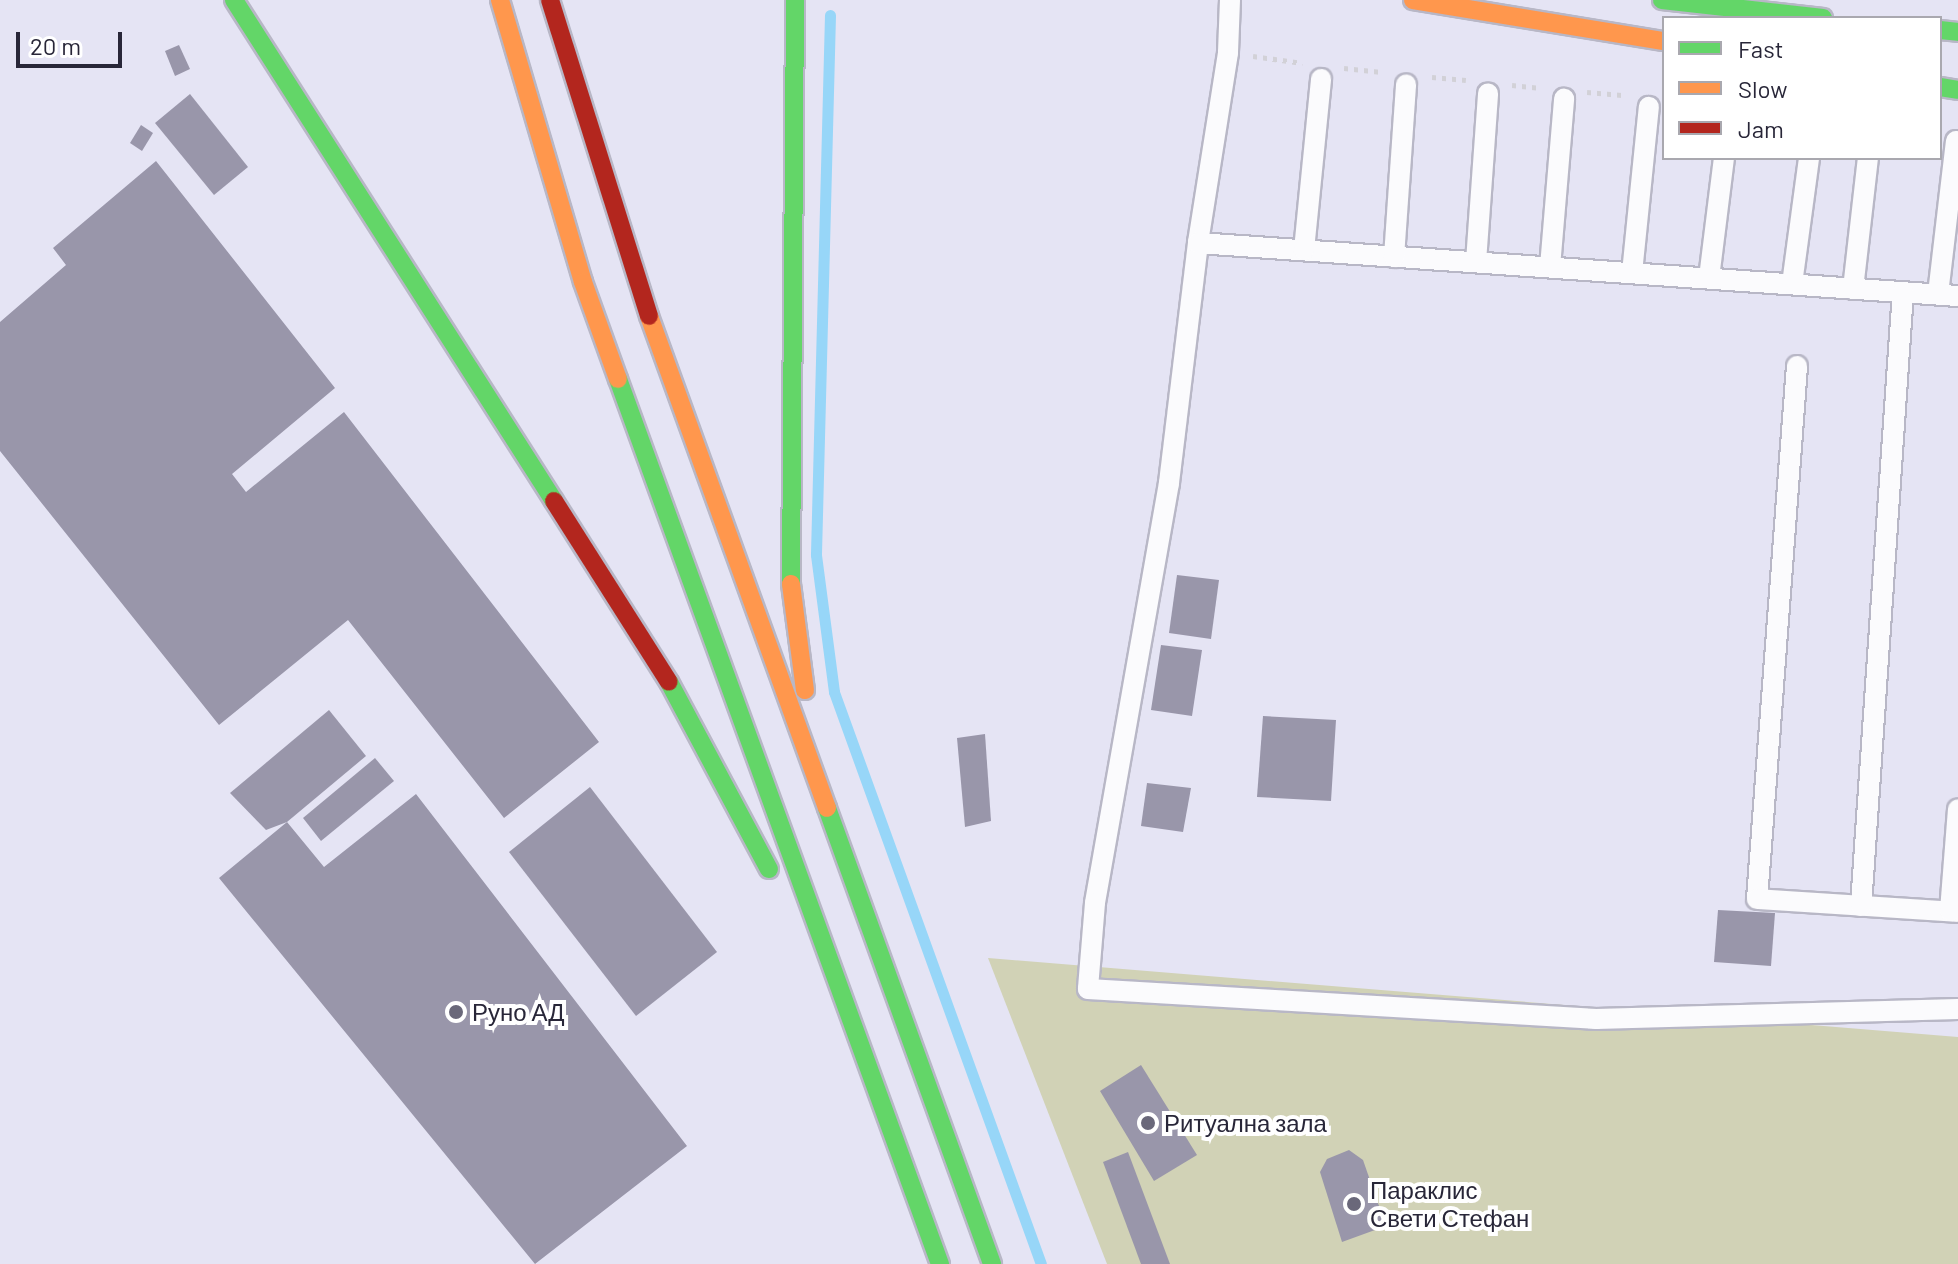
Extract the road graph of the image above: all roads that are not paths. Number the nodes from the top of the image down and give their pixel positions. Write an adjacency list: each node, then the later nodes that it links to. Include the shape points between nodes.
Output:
1 (234, 0): 33 (main road, via 697,726)
2 (500, 0): 38 (main road, via 601,334)
3 (550, 0): 32 (main road, via 633,273)
4 (795, 0): 32 (main road, via 789,570 797,652)
5 (1230, 0): 19 (lane, via 1228,53)
6 (1413, 0): 9 (main road)
7 (1662, 0): 8 (main road)
8 (1805, 16)
9 (1662, 41)
10 (1322, 70): 20 (lane)
11 (1406, 77): 21 (lane)
12 (1490, 86): 22 (lane)
13 (1564, 93): 23 (lane)
14 (1643, 101): 24 (lane)
15 (1956, 141): 29 (lane)
16 (1724, 160): 25 (lane)
17 (1809, 160): 26 (lane)
18 (1868, 160): 27 (lane)
19 (1198, 243): 20 (lane); 37 (lane, via 1169,483 1095,903 1088,989 1596,1019)
20 (1304, 250): 21 (lane)
21 (1394, 257): 22 (lane)
22 (1476, 262): 23 (lane)
23 (1550, 267): 24 (lane)
24 (1632, 273): 25 (lane)
25 (1709, 278): 26 (lane)
26 (1792, 284): 27 (lane)
27 (1853, 289): 28 (lane)
28 (1903, 292): 29 (lane); 34 (lane)
29 (1948, 295)
30 (1797, 366): 34 (lane, via 1757,899)
31 (1958, 809): 35 (lane)
32 (831, 822): 40 (main road)
33 (776, 883)
34 (1861, 906): 35 (lane)
35 (1954, 912)
36 (795, 926): 38 (main road)
37 (1958, 1009)
38 (895, 1141): 39 (main road)
39 (940, 1264)
40 (992, 1264)

